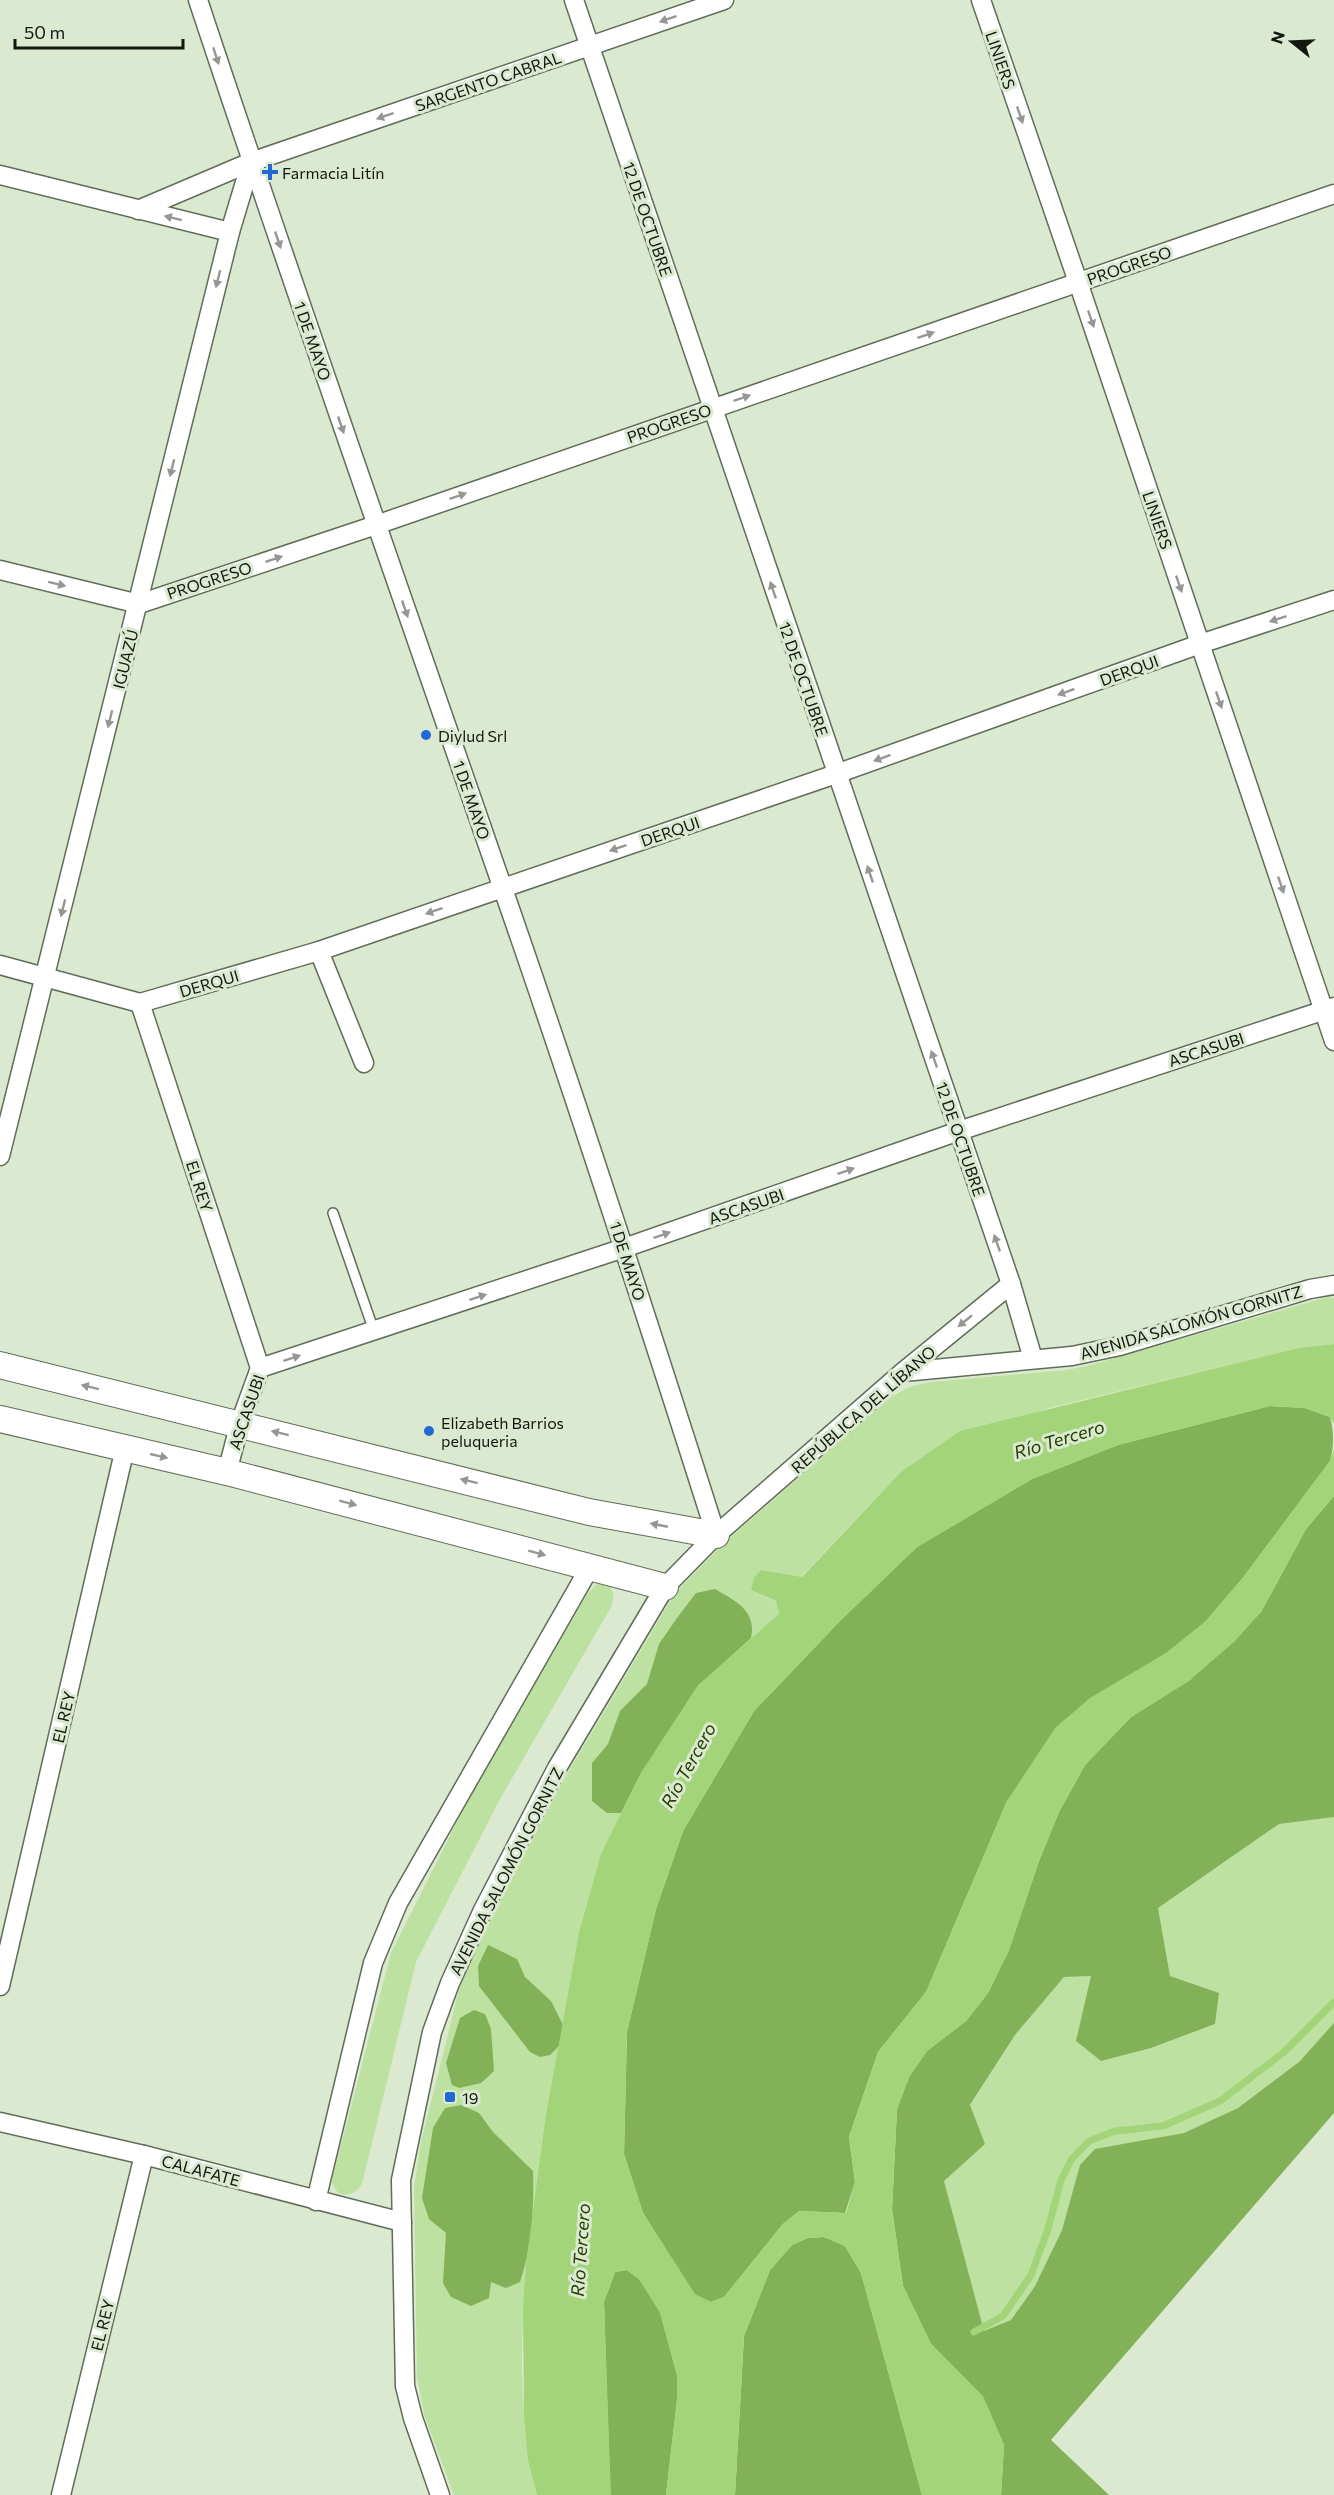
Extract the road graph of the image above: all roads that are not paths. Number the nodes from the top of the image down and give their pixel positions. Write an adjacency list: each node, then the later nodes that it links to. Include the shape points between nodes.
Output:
1 (198, 0): 6 (street, 1 DE MAYO, one-way to 6)
2 (573, 0): 5 (street, 12 DE OCTUBRE)
3 (724, 0): 5 (street, SARGENTO CABRAL, one-way to 5)
4 (981, 0): 11 (street, LINIERS, one-way to 11)
5 (589, 46): 6 (street, SARGENTO CABRAL, one-way to 6); 12 (street, 12 DE OCTUBRE)
6 (251, 162): 9 (street, SARGENTO CABRAL); 10 (street, IGUAZÚ); 13 (street, 1 DE MAYO, one-way to 13)
7 (0, 175): 9 (street)
8 (1334, 194): 11 (street, PROGRESO)
9 (138, 210): 10 (street, one-way to 9)
10 (230, 232): 16 (street, IGUAZÚ, one-way to 16)
11 (1078, 282): 12 (street, PROGRESO, one-way to 11); 17 (street, LINIERS, one-way to 17)
12 (711, 408): 13 (street, PROGRESO, one-way to 12); 18 (street, 12 DE OCTUBRE, one-way to 12)
13 (376, 525): 16 (street, PROGRESO, one-way to 13); 19 (street, 1 DE MAYO, one-way to 19)
14 (0, 570): 16 (street, one-way to 16)
15 (1334, 600): 17 (street, DERQUI, one-way to 17)
16 (138, 604): 22 (street, IGUAZÚ, one-way to 22)
17 (1200, 644): 18 (street, DERQUI, one-way to 18); 24 (street, LINIERS, one-way to 24)
18 (836, 774): 19 (street, DERQUI, one-way to 19); 27 (street, 12 DE OCTUBRE, one-way to 18)
19 (503, 888): 20 (street, DERQUI, one-way to 20); 30 (street, 1 DE MAYO)
20 (319, 951): 23 (street, DERQUI); 26 (street)
21 (0, 965): 22 (street)
22 (46, 976): 23 (street); 28 (street, IGUAZÚ)
23 (140, 1003): 36 (street, EL REY)
24 (1329, 1008): 25 (street, LINIERS); 27 (street, ASCASUBI)
25 (1334, 1041)
26 (364, 1063)
27 (958, 1131): 30 (street, ASCASUBI, one-way to 27); 31 (street, 12 DE OCTUBRE, one-way to 27)
28 (0, 1156)
29 (333, 1213): 33 (lane)
30 (624, 1248): 33 (street, ASCASUBI, one-way to 30); 42 (street, 1 DE MAYO)
31 (1011, 1284): 34 (street, 12 DE OCTUBRE); 37 (street, REPÚBLICA DEL LÍBANO, one-way to 37)
32 (1334, 1285): 34 (street, AVENIDA SALOMÓN GORNITZ, via 1310,1288 1120,1346)
33 (374, 1331): 36 (street, ASCASUBI, one-way to 33)
34 (1033, 1359): 37 (street, AVENIDA SALOMÓN GORNITZ)
35 (0, 1365): 39 (main road, one-way to 35)
36 (260, 1368): 39 (street, ASCASUBI)
37 (903, 1372): 42 (street, REPÚBLICA DEL LÍBANO)
38 (0, 1419): 40 (main road)
39 (240, 1423): 41 (street, ASCASUBI); 42 (main road, one-way to 39, via 589,1512)
40 (125, 1448): 41 (main road, one-way to 41); 45 (street, EL REY)
41 (227, 1472): 43 (main road, one-way to 43)
42 (716, 1535): 44 (street, AVENIDA SALOMÓN GORNITZ)
43 (590, 1567): 44 (main road); 48 (street, via 398,1903 373,1963)
44 (665, 1587): 49 (street, AVENIDA SALOMÓN GORNITZ, via 557,1768 450,1983 432,2032 409,2138 401,2180)
45 (0, 1986)
46 (0, 2121): 47 (street, CALAFATE)
47 (144, 2155): 48 (street, CALAFATE); 50 (street, EL REY)
48 (316, 2201): 49 (street, CALAFATE)
49 (402, 2222): 51 (street, AVENIDA SALOMÓN GORNITZ, via 405,2386)
50 (61, 2495)
51 (440, 2495)

